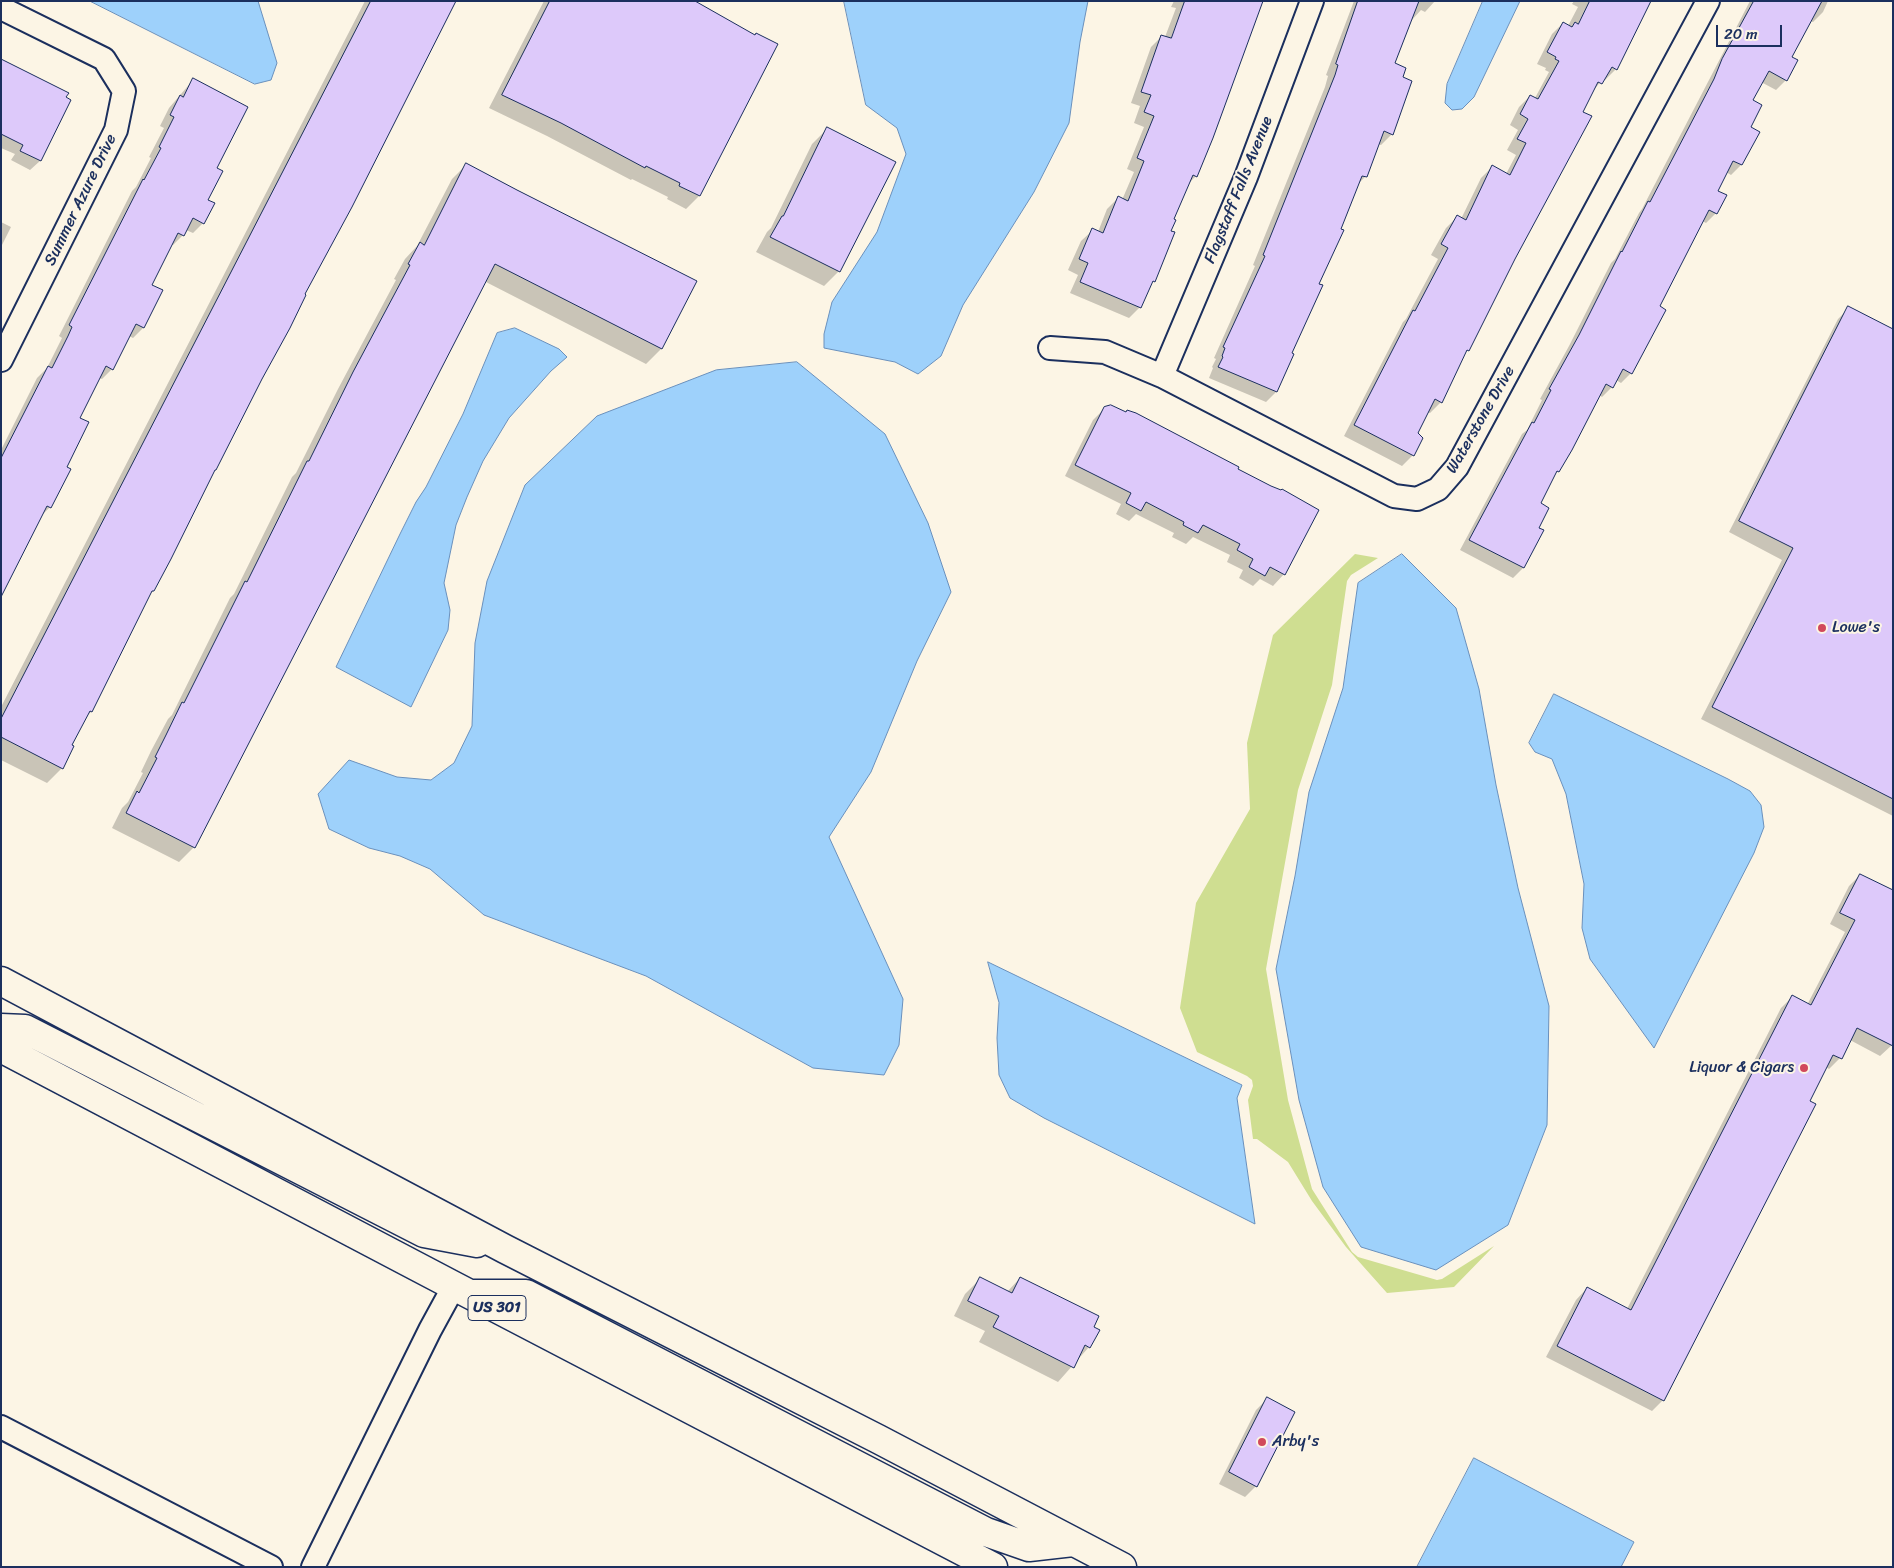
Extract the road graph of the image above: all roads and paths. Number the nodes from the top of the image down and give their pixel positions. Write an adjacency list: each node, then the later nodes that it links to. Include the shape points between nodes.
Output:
1 (1312, 1): 6 (street, Flagstaff Falls Avenue, via 1246,177)
2 (1708, 1): 6 (street, Waterstone Drive, via 1457,467 1438,489 1417,499 1394,496)
3 (1, 8): 5 (street, Summer Azure Drive, via 104,59 124,91 116,130)
4 (1050, 348): 6 (street, Waterstone Drive, via 1105,352)
5 (3, 352)
6 (1162, 376)
7 (1, 981): 10 (main road)
8 (1, 1028): 10 (main road, via 25,1030 424,1232)
9 (1, 1048): 11 (main road, US 301)
10 (505, 1249): 13 (main road)
11 (462, 1290): 13 (main road, via 526,1294 986,1532 1029,1547); 15 (street, via 430,1330); 16 (main road, US 301)
12 (1, 1427): 14 (street)
13 (1073, 1542): 17 (main road)
14 (271, 1567)
15 (313, 1567)
16 (993, 1567)
17 (1122, 1567)

